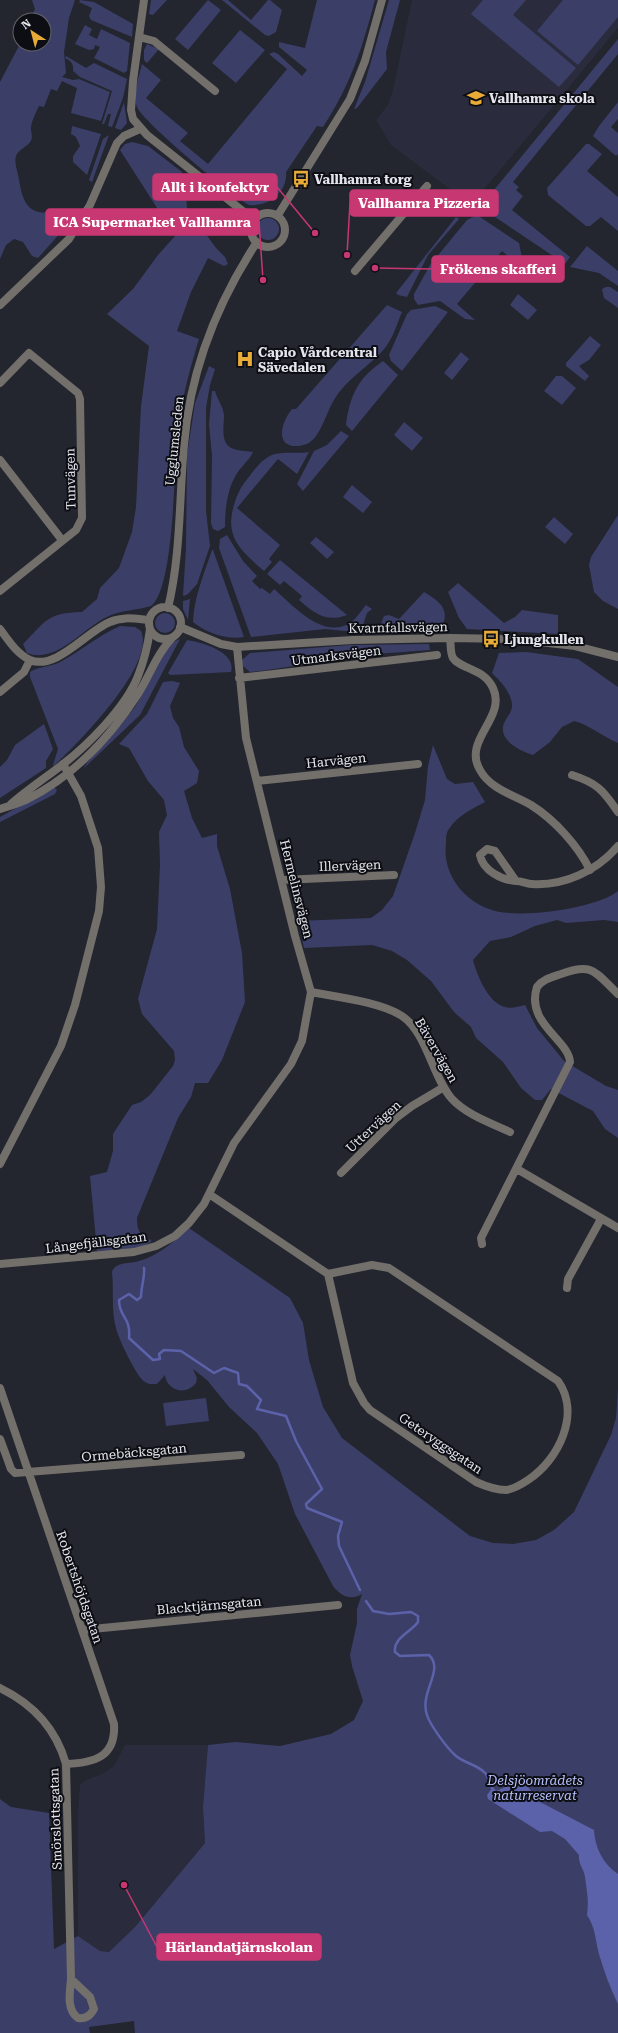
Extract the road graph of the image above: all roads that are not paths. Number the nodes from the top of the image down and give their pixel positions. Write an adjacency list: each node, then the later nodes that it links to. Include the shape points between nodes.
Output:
1 (144, 0): 3 (street)
2 (382, 0): 7 (street, via 365,61 350,99)
3 (139, 37): 4 (street, via 154,40); 5 (street, via 131,110 133,119)
4 (215, 91)
5 (140, 129): 8 (street); 11 (street, via 124,136 117,143 90,205 69,239)
6 (427, 186): 10 (street)
7 (278, 215): 8 (street, via 265,213); 9 (street, via 285,229 281,241 269,247)
8 (254, 220): 9 (street, via 252,232)
9 (257, 242): 16 (street, Ugglumsleden, via 214,322 190,396 184,446 178,555)
10 (355, 270)
11 (0, 305)
12 (0, 383): 14 (street, Tunvägen, via 29,353 76,390 80,396 82,518 79,527)
13 (0, 460): 14 (street)
14 (62, 540): 15 (street, Tunvägen)
15 (0, 591)
16 (168, 608): 17 (street, via 157,609 151,615); 18 (street, via 178,614)
17 (150, 625): 20 (street, via 158,637); 25 (street, via 133,618 112,621 53,659 39,662); 28 (street, via 145,657 138,678 128,694 94,737)
18 (180, 628): 20 (street); 22 (street, Kvarnfallsvägen, via 221,644)
19 (0, 629): 25 (street, via 20,653)
20 (173, 637): 30 (street, via 163,649 121,720)
21 (450, 638): 22 (street, Kvarnfallsvägen, via 353,640); 24 (street, Kvarnfallsvägen, via 513,639 575,646); 37 (street, via 454,660 484,676 495,694 495,710 476,744 478,769 492,784 532,806 558,828 582,855)
22 (237, 647): 26 (street, Hermelinsvägen)
23 (437, 655): 26 (street, Utmarksvägen)
24 (618, 657)
25 (30, 660): 27 (street, via 24,672)
26 (238, 678): 32 (street, Hermelinsvägen, via 245,731)
27 (0, 692)
28 (63, 764): 30 (street); 33 (street)
29 (418, 764): 32 (street, Harvägen)
30 (69, 774): 33 (street, via 24,801); 46 (street, via 81,796 98,848 101,879 99,911 75,1005 61,1046)
31 (572, 775): 35 (street, via 590,781 601,789)
32 (257, 781): 39 (street, Hermelinsvägen)
33 (9, 806): 34 (street)
34 (0, 810)
35 (618, 812)
36 (618, 846): 37 (street)
37 (590, 870): 40 (street, via 563,881 531,884)
38 (394, 875): 39 (street, Illervägen)
39 (282, 880): 41 (street, Hermelinsvägen)
40 (516, 881): 40 (street, via 495,851 483,851 480,855 487,869)
41 (311, 992): 43 (street, Bävervägen, via 385,1008 401,1016 412,1024); 44 (street, Hermelinsvägen, via 305,1030 297,1052)
42 (618, 994): 47 (street, via 595,972 582,967 546,979 537,987 535,1001 542,1022 568,1053 570,1062)
43 (444, 1087): 45 (street, Bävervägen, via 453,1099 469,1112); 48 (street, Uttervägen, via 400,1115)
44 (249, 1122): 49 (street, Långefjällsgatan, via 234,1143)
45 (510, 1132)
46 (0, 1164)
47 (517, 1169): 50 (street); 52 (street, via 481,1238)
48 (341, 1173)
49 (209, 1194): 53 (street, Långefjällsgatan, via 189,1223 175,1236 156,1246 134,1252); 54 (street)
50 (602, 1219): 51 (street); 55 (street, via 568,1279)
51 (618, 1228)
52 (482, 1244)
53 (0, 1264)
54 (328, 1274): 54 (street, Geteryggsgatan, via 353,1383 370,1410 476,1482 486,1486 507,1490 524,1482 543,1468 565,1431 567,1400 558,1381 388,1268 372,1265)
55 (567, 1288)
56 (0, 1388): 59 (street, Robertshöjdsgatan)
57 (0, 1439): 59 (street, Ormebäcksgatan, via 13,1472)
58 (241, 1455): 59 (street, Ormebäcksgatan)
59 (29, 1473): 61 (street, Robertshöjdsgatan)
60 (338, 1605): 61 (street, Blacktjärnsgatan)
61 (82, 1630): 63 (street, Robertshöjdsgatan, via 115,1732 111,1746 102,1756 88,1762)
62 (0, 1688): 63 (street, Smörslottsgatan, via 14,1694 36,1711 62,1750)
63 (66, 1764): 64 (street, Smörslottsgatan)
64 (71, 1979): 64 (street, Smörslottsgatan, via 72,2011 78,2018 86,2018 94,2009 92,2002)

